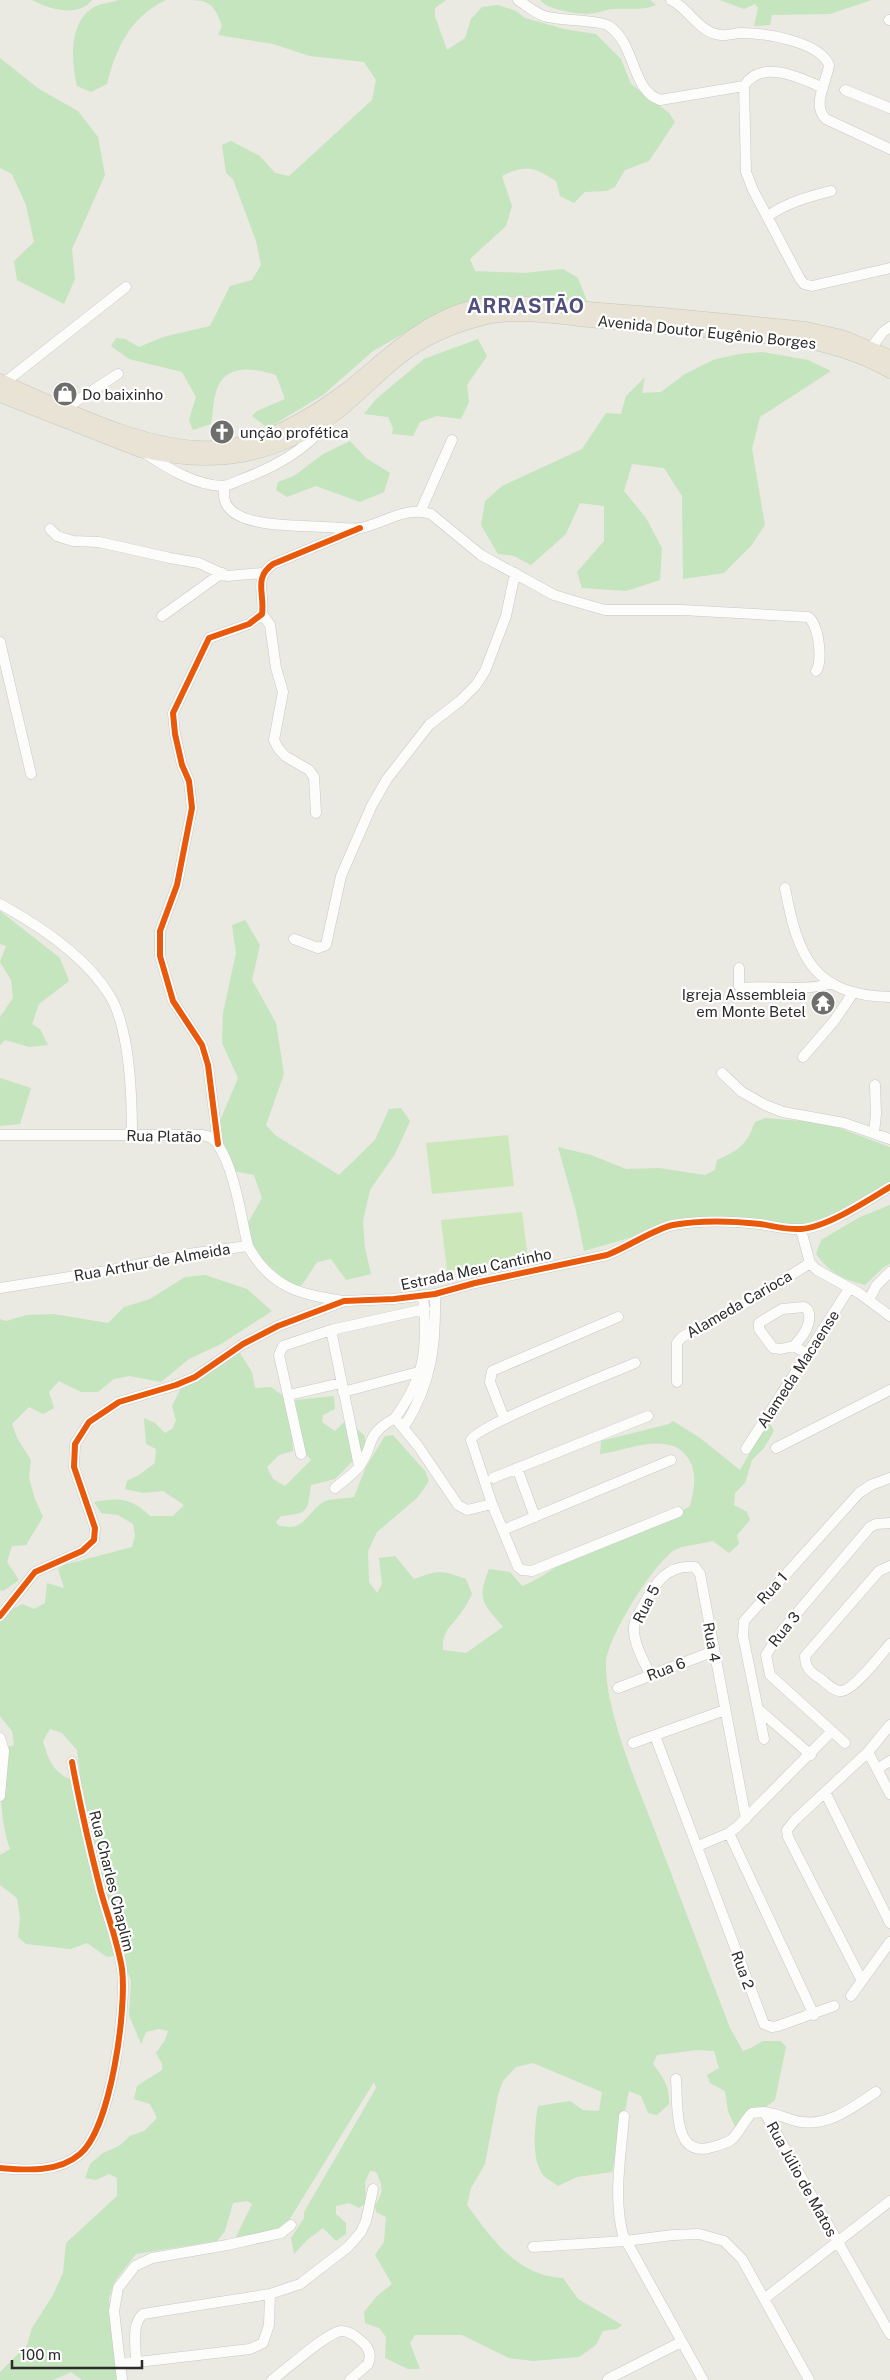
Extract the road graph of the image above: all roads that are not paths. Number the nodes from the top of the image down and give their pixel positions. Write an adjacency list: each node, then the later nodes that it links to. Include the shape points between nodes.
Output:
1 (518, 0): 3 (street, via 544,16 608,24 619,35 642,87 651,96 668,100)
2 (671, 0): 4 (street, via 704,29 721,35 776,36 819,52 829,65)
3 (744, 86): 4 (street, via 765,73 776,72 793,75); 9 (street, via 746,172)
4 (823, 88): 7 (street, via 819,105 822,116)
5 (845, 90): 6 (street)
6 (890, 108)
7 (890, 148)
8 (831, 191): 9 (street, via 790,202)
9 (768, 216): 10 (street, via 800,279 807,286)
10 (890, 268)
11 (126, 287): 17 (street)
12 (890, 327): 13 (street, via 877,338)
13 (872, 348): 14 (highway, Avenida Doutor Eugênio Borges); 18 (highway, Avenida Doutor Eugênio Borges, via 842,336 806,329 501,304 466,309 440,320 399,347 315,412 267,436 237,445 185,448 161,444)
14 (890, 357)
15 (890, 371): 19 (highway, Avenida Doutor Eugênio Borges, via 867,358 802,340 551,316 486,317 458,325 407,352)
16 (118, 374): 18 (street)
17 (1, 387): 18 (highway, Avenida Doutor Eugênio Borges); 21 (highway, Avenida Doutor Eugênio Borges)
18 (64, 408)
19 (335, 413): 21 (highway, Avenida Doutor Eugênio Borges, via 269,449 238,457 214,460 186,458); 22 (street, via 321,431 297,452 266,470)
20 (452, 440): 23 (street)
21 (140, 450): 22 (street, via 175,472)
22 (224, 486): 24 (street, via 228,508 245,517 272,525)
23 (421, 510): 24 (street); 27 (street, via 481,556)
24 (360, 528): 26 (street, via 273,564)
25 (50, 529): 28 (street, via 57,536 73,541 99,542 199,563)
26 (262, 573): 28 (street); 29 (street)
27 (515, 573): 32 (street, via 554,595 606,610 682,610 808,617 817,628 820,663); 37 (street, via 506,616 485,671 460,701 429,725 393,771 372,805 341,876 326,945 318,948)
28 (222, 574): 30 (street)
29 (262, 614): 34 (street, via 270,625 283,692 274,740 285,756 309,770 314,777); 49 (street, via 249,624 209,638 172,717 182,764 190,781 192,808 176,885 161,926 160,956 173,1001 202,1046 208,1065)
30 (162, 616)
31 (0, 642): 33 (street)
32 (816, 671)
33 (31, 774)
34 (316, 813)
35 (785, 888): 39 (street, via 794,934 802,953)
36 (0, 904): 47 (street, via 36,924 72,952 111,998 128,1057)
37 (294, 939)
38 (739, 968): 39 (street, via 739,986 742,988 763,986 805,990)
39 (830, 984): 40 (street)
40 (853, 993): 41 (street); 42 (street)
41 (890, 997)
42 (803, 1057)
43 (722, 1073): 45 (street, via 742,1092 765,1105 783,1112 826,1118)
44 (875, 1085): 45 (street)
45 (874, 1133): 48 (street)
46 (0, 1135): 47 (street, Rua Platão)
47 (132, 1135): 49 (street, Rua Platão, via 202,1135)
48 (890, 1139)
49 (218, 1144): 52 (street, Rua Platão, via 236,1192)
50 (890, 1187): 51 (street, Estrada Meu Cantinho, via 822,1224)
51 (801, 1230): 53 (street); 57 (street, Estrada Meu Cantinho, via 746,1222 691,1222 670,1226 607,1255)
52 (248, 1246): 55 (street, Rua Arthur de Almeida); 60 (street, Rua Arthur de Almeida, via 261,1268 273,1279 318,1297)
53 (810, 1263): 56 (street); 69 (street, Alameda Carioca, via 758,1296 682,1337 677,1343)
54 (890, 1272): 59 (street, via 876,1286)
55 (0, 1288)
56 (849, 1288): 59 (street); 66 (street, Alameda Macaense)
57 (434, 1294): 58 (street, Estrada Meu Cantinho); 76 (street, via 434,1354 429,1375)
58 (423, 1295): 60 (street, Estrada Meu Cantinho); 61 (street)
59 (869, 1300): 62 (street)
60 (344, 1301): 93 (street, Estrada Meu Cantinho, via 278,1326 243,1344 195,1377 119,1402 89,1422 76,1444 74,1467 95,1528 94,1540 82,1551 35,1572)
61 (424, 1309): 64 (street); 68 (street)
62 (890, 1316)
63 (618, 1317): 75 (street, via 492,1371 490,1382)
64 (331, 1330): 70 (street); 72 (street, via 288,1342 280,1350)
65 (794, 1346): 65 (street, via 810,1321 804,1307 782,1309 759,1323 759,1329 773,1348); 66 (street)
66 (807, 1354): 78 (street, Alameda Macaense)
67 (635, 1364): 75 (street)
68 (422, 1371): 70 (street); 74 (street)
69 (677, 1382)
70 (342, 1387): 72 (street); 81 (street)
71 (890, 1390): 77 (street)
72 (289, 1395): 79 (street)
73 (648, 1416): 82 (street)
74 (395, 1418): 76 (street); 81 (street, via 373,1435)
75 (504, 1418): 86 (street, via 476,1433 472,1440)
76 (404, 1427): 86 (street, via 458,1506 467,1510)
77 (776, 1448)
78 (746, 1449)
79 (301, 1454)
80 (672, 1460): 88 (street)
81 (359, 1466): 85 (street)
82 (517, 1468): 83 (street); 88 (street)
83 (493, 1478)
84 (890, 1478): 98 (street, Rua 1, via 859,1493 744,1621 743,1636)
85 (335, 1488)
86 (492, 1504): 90 (street)
87 (678, 1512): 90 (street, via 532,1571 518,1567)
88 (535, 1517): 90 (street)
89 (890, 1523): 101 (street, Rua 3, via 870,1527 780,1633 766,1655 770,1675)
90 (503, 1530)
91 (890, 1566): 94 (street, via 879,1571 817,1642 805,1656 805,1664 811,1673 836,1690 845,1690)
92 (700, 1574): 95 (street, Rua 4); 96 (street, Rua 5, via 696,1567 690,1566 667,1572 658,1580 634,1623 635,1640)
93 (0, 1616)
94 (890, 1644)
95 (714, 1651): 96 (street, Rua 6); 99 (street, Rua 4)
96 (650, 1675): 97 (street, Rua 6)
97 (618, 1688)
98 (758, 1709): 104 (street, Rua 1); 108 (street)
99 (725, 1710): 102 (street); 115 (street, Rua 4)
100 (890, 1725): 107 (street)
101 (831, 1732): 106 (street, Rua 3); 108 (street)
102 (655, 1736): 105 (street); 117 (street)
103 (0, 1738): 114 (street, via 4,1751)
104 (764, 1739)
105 (633, 1743)
106 (845, 1743)
107 (868, 1752): 111 (street); 112 (street)
108 (811, 1755): 115 (street)
109 (890, 1761): 111 (street)
110 (72, 1762): 128 (street, Rua Charles Chaplim, via 90,1849 122,1967 123,1999 108,2094 92,2141 80,2155 46,2169)
111 (876, 1769): 113 (street)
112 (826, 1792): 118 (street); 120 (street, via 795,1820 787,1834)
113 (890, 1794)
114 (0, 1796)
115 (746, 1819): 116 (street)
116 (729, 1834): 117 (street); 123 (street)
117 (698, 1846): 123 (street, Rua 2, via 764,2024 778,2026)
118 (890, 1923)
119 (890, 1942): 120 (street)
120 (862, 1981): 121 (street)
121 (851, 1996)
122 (834, 2006): 123 (street, Rua 2)
123 (814, 2015)
124 (676, 2079): 126 (street, Rua Júlio de Matos, via 680,2130 691,2147 706,2149 729,2142 752,2113)
125 (876, 2092): 126 (street, via 843,2114 820,2121 800,2122)
126 (763, 2112): 133 (street, Rua Júlio de Matos, via 770,2118)
127 (624, 2116): 132 (street, via 619,2197)
128 (0, 2168)
129 (373, 2189): 135 (street, via 366,2221 348,2247 300,2284)
130 (890, 2202): 133 (street)
131 (292, 2225): 140 (street, via 280,2233 152,2258 134,2266 118,2288 114,2311)
132 (625, 2241): 134 (street); 136 (street, via 699,2234 724,2241 742,2260); 138 (street)
133 (837, 2242): 136 (street); 137 (street, Rua Júlio de Matos)
134 (533, 2247)
135 (270, 2294): 139 (street, via 269,2325 263,2343 250,2349); 139 (street, via 143,2314 136,2326)
136 (764, 2299): 146 (street)
137 (890, 2334)
138 (681, 2342): 141 (street); 145 (street)
139 (136, 2362): 140 (street)
140 (121, 2364): 142 (street)
141 (608, 2379)
142 (122, 2380)
143 (272, 2380): 144 (street, via 329,2336 342,2331 363,2342 370,2353 368,2364)
144 (350, 2380)
145 (703, 2380)
146 (809, 2380)

